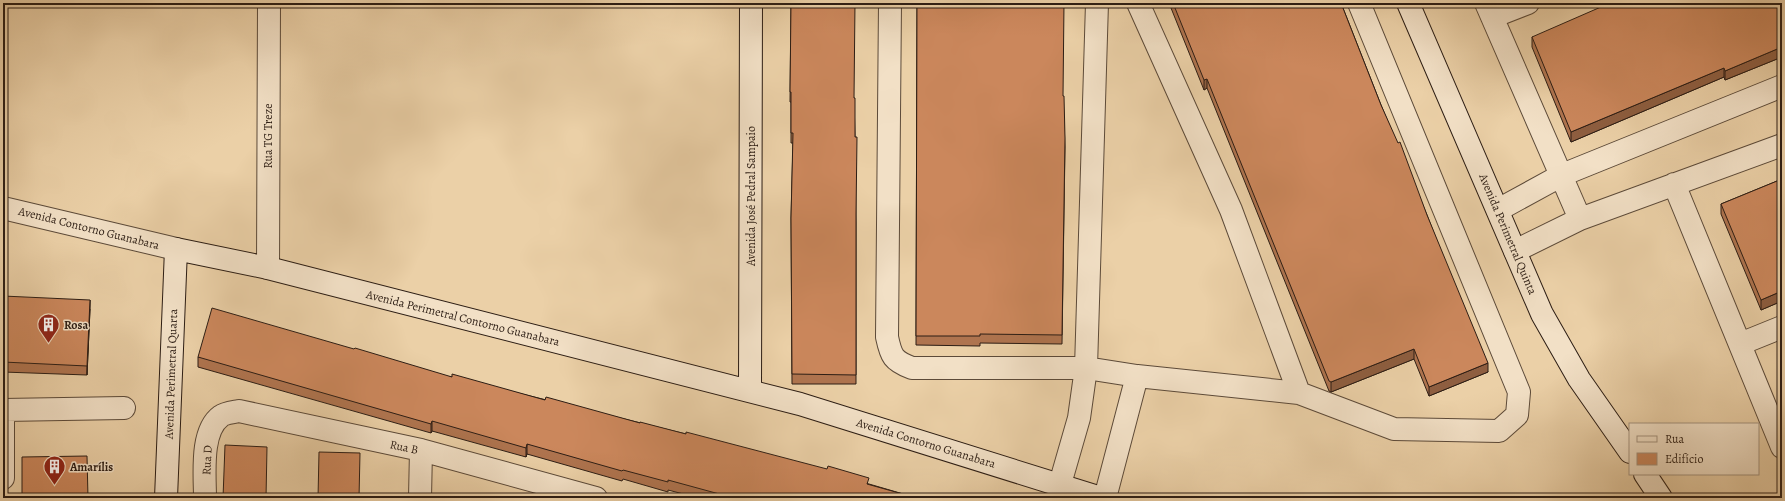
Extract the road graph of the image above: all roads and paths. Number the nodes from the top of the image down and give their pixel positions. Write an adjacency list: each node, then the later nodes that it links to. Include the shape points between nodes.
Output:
1 (269, 3): 19 (street, Rua TG Treze)
2 (751, 3): 24 (street, Avenida José Pedral Sampaio)
3 (890, 3): 22 (street, via 887,337 890,353 901,364 912,368)
4 (1097, 3): 22 (street)
5 (1138, 3): 25 (street, via 1231,210)
6 (1359, 3): 25 (street, via 1519,392 1517,415 1499,431 1394,429)
7 (1408, 3): 15 (street, Avenida Perimetral Quinta)
8 (1528, 3): 9 (street)
9 (1489, 10): 12 (street)
10 (1782, 86): 12 (street)
11 (1782, 145): 13 (street)
12 (1562, 175): 15 (street); 16 (street)
13 (1674, 184): 16 (street); 21 (street)
14 (3, 208): 17 (street, Avenida Contorno Guanabara)
15 (1498, 210): 18 (street, Avenida Perimetral Quinta)
16 (1580, 218): 18 (street)
17 (176, 249): 19 (street, Avenida Perimetral Contorno Guanabara); 35 (street, Avenida Perimetral Quarta)
18 (1515, 251): 31 (street, Avenida Perimetral Quinta, via 1546,320 1579,379)
19 (268, 268): 24 (street, Avenida Perimetral Contorno Guanabara)
20 (1782, 327): 21 (street)
21 (1740, 344): 29 (street)
22 (1086, 368): 23 (street); 34 (street, via 1079,418)
23 (1137, 376): 25 (street); 40 (street)
24 (750, 390): 34 (street, Avenida Contorno Guanabara)
25 (1299, 393)
26 (124, 408): 27 (street)
27 (3, 410): 33 (street)
28 (214, 424): 30 (street, Rua B, via 222,415 239,411); 36 (street, Rua D, via 205,449)
29 (1782, 447)
30 (421, 450): 37 (street); 38 (street, Rua B)
31 (1629, 451)
32 (1646, 475): 41 (street)
33 (3, 478)
34 (1060, 484): 39 (street, Avenida Contorno Guanabara)
35 (166, 498)
36 (205, 498)
37 (420, 498)
38 (596, 498)
39 (1101, 498)
40 (1105, 498)
41 (1661, 498)

